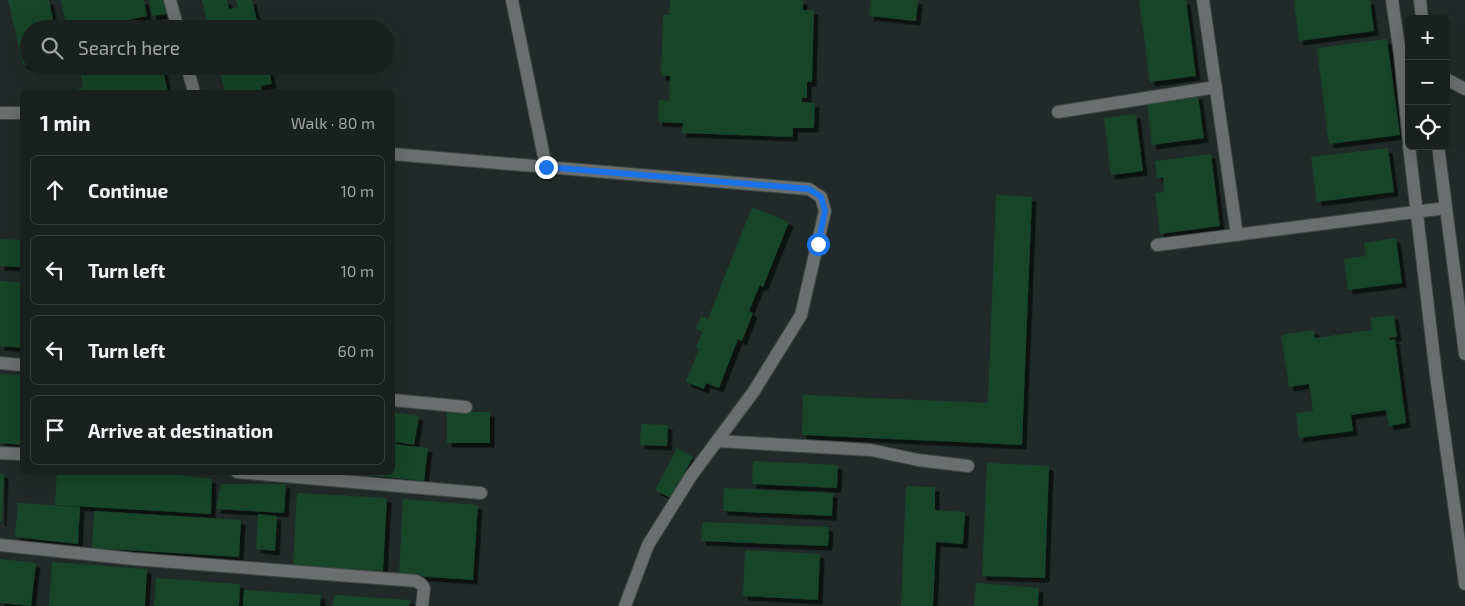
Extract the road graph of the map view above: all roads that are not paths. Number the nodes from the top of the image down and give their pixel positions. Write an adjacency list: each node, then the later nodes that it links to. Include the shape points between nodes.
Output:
1 (170, 0): 7 (street)
2 (512, 0): 21 (street)
3 (1203, 0): 11 (street)
4 (1392, 0): 8 (street)
5 (1420, 0): 6 (street)
6 (1422, 15)
7 (176, 20)
8 (1404, 56): 14 (street)
9 (189, 75): 13 (street)
10 (1450, 81): 12 (street)
11 (1216, 87): 15 (street); 24 (street)
12 (1465, 89)
13 (193, 90)
14 (1407, 105)
15 (1058, 112)
16 (0, 113): 17 (street)
17 (20, 114)
18 (1409, 150): 23 (street)
19 (1439, 150): 22 (street)
20 (395, 154): 21 (street)
21 (546, 167): 31 (street, via 809,189 821,197 825,211 801,315 754,391)
22 (1446, 208): 23 (street); 26 (street)
23 (1417, 212): 24 (street); 38 (street)
24 (1238, 235): 25 (street)
25 (1157, 245)
26 (1465, 354)
27 (0, 363): 28 (street)
28 (20, 365)
29 (395, 400): 30 (street)
30 (466, 407)
31 (717, 441): 34 (street, via 871,450); 40 (street, via 648,545)
32 (0, 452): 33 (street)
33 (20, 454)
34 (968, 466)
35 (272, 475): 36 (street)
36 (481, 493)
37 (0, 545): 39 (street, via 416,581 424,588)
38 (1465, 584)
39 (422, 606)
40 (625, 606)

